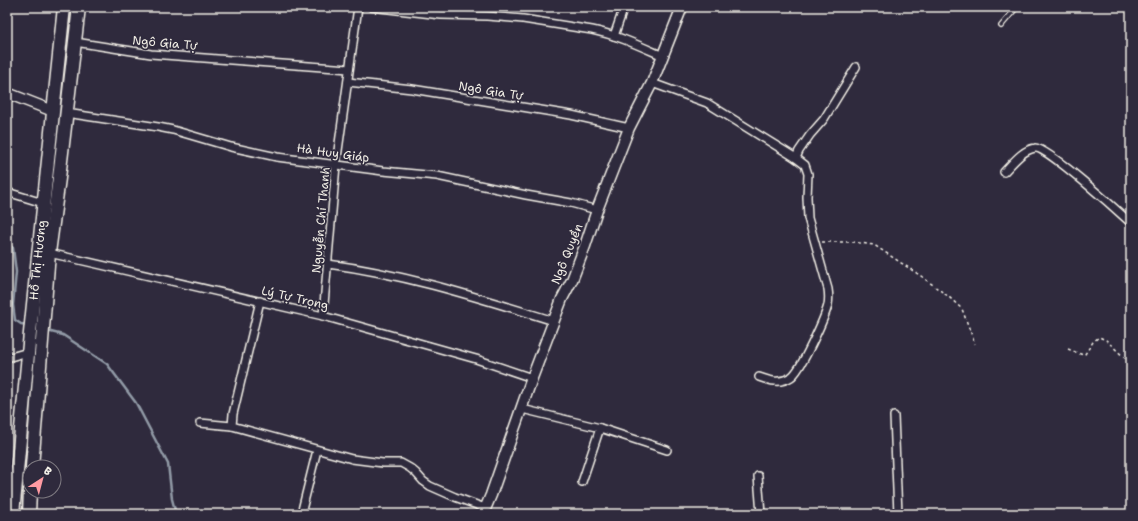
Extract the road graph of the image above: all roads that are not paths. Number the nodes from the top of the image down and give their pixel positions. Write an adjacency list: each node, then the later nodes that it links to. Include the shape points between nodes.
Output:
1 (64, 7): 17 (main road, Hồ Thị Hương)
2 (79, 7): 10 (main road, Hồ Thị Hương)
3 (358, 7): 13 (street, Nguyễn Chí Thanh)
4 (371, 7): 9 (street, via 441,15 522,19)
5 (624, 7): 9 (street)
6 (682, 7): 11 (street, Ngô Quyền)
7 (1017, 7): 8 (lane)
8 (1001, 26)
9 (614, 36): 11 (street)
10 (75, 42): 13 (street, Ngô Gia Tự, via 151,54); 18 (main road, Hồ Thị Hương)
11 (663, 56): 15 (street, Ngô Quyền)
12 (856, 67): 20 (street, via 834,105 810,135)
13 (349, 69): 14 (street, Nguyễn Chí Thanh)
14 (348, 82): 19 (street, Ngô Gia Tự, via 427,91 571,115); 21 (street, Nguyễn Chí Thanh)
15 (652, 83): 19 (street, Ngô Quyền); 20 (street, via 707,103)
16 (7, 94): 17 (street)
17 (53, 111): 18 (main road); 24 (main road, Hồ Thị Hương)
18 (66, 113): 21 (street, Hà Huy Giáp, via 158,127 277,157); 27 (main road, Hồ Thị Hương)
19 (629, 128): 25 (street, Ngô Quyền)
20 (796, 158): 34 (street, via 805,165 808,174 808,218 829,297 828,306 802,362 792,376 772,382)
21 (336, 165): 25 (street, Hà Huy Giáp, via 437,176); 28 (street, Nguyễn Chí Thanh)
22 (1004, 172): 26 (street, via 1027,151 1038,148 1043,150)
23 (7, 192): 24 (street)
24 (43, 204): 32 (main road, Hồ Thị Hương)
25 (597, 210): 31 (street, Ngô Quyền)
26 (1131, 223)
27 (49, 253): 29 (street, Lý Tự Trọng); 43 (main road, Hồ Thị Hương)
28 (328, 264): 30 (street, Nguyễn Chí Thanh); 31 (street, via 422,282)
29 (260, 301): 30 (street, Lý Tự Trọng); 39 (street)
30 (323, 316): 35 (street, Lý Tự Trọng, via 476,359)
31 (554, 321): 35 (street, Ngô Quyền)
32 (28, 352): 33 (street); 47 (main road, Hồ Thị Hương)
33 (7, 358)
34 (759, 377)
35 (532, 378): 36 (street, Ngô Quyền)
36 (522, 409): 40 (street); 48 (street, Ngô Quyền)
37 (894, 416): 52 (street)
38 (200, 423): 39 (street)
39 (232, 426): 41 (street)
40 (600, 428): 42 (street); 45 (street)
41 (317, 450): 48 (street, via 352,459 401,463 430,486); 50 (street)
42 (667, 450)
43 (33, 459)
44 (758, 476): 51 (street)
45 (582, 482)
46 (30, 499): 49 (main road)
47 (11, 508)
48 (484, 511)
49 (29, 514)
50 (301, 514)
51 (761, 514)
52 (898, 514)

